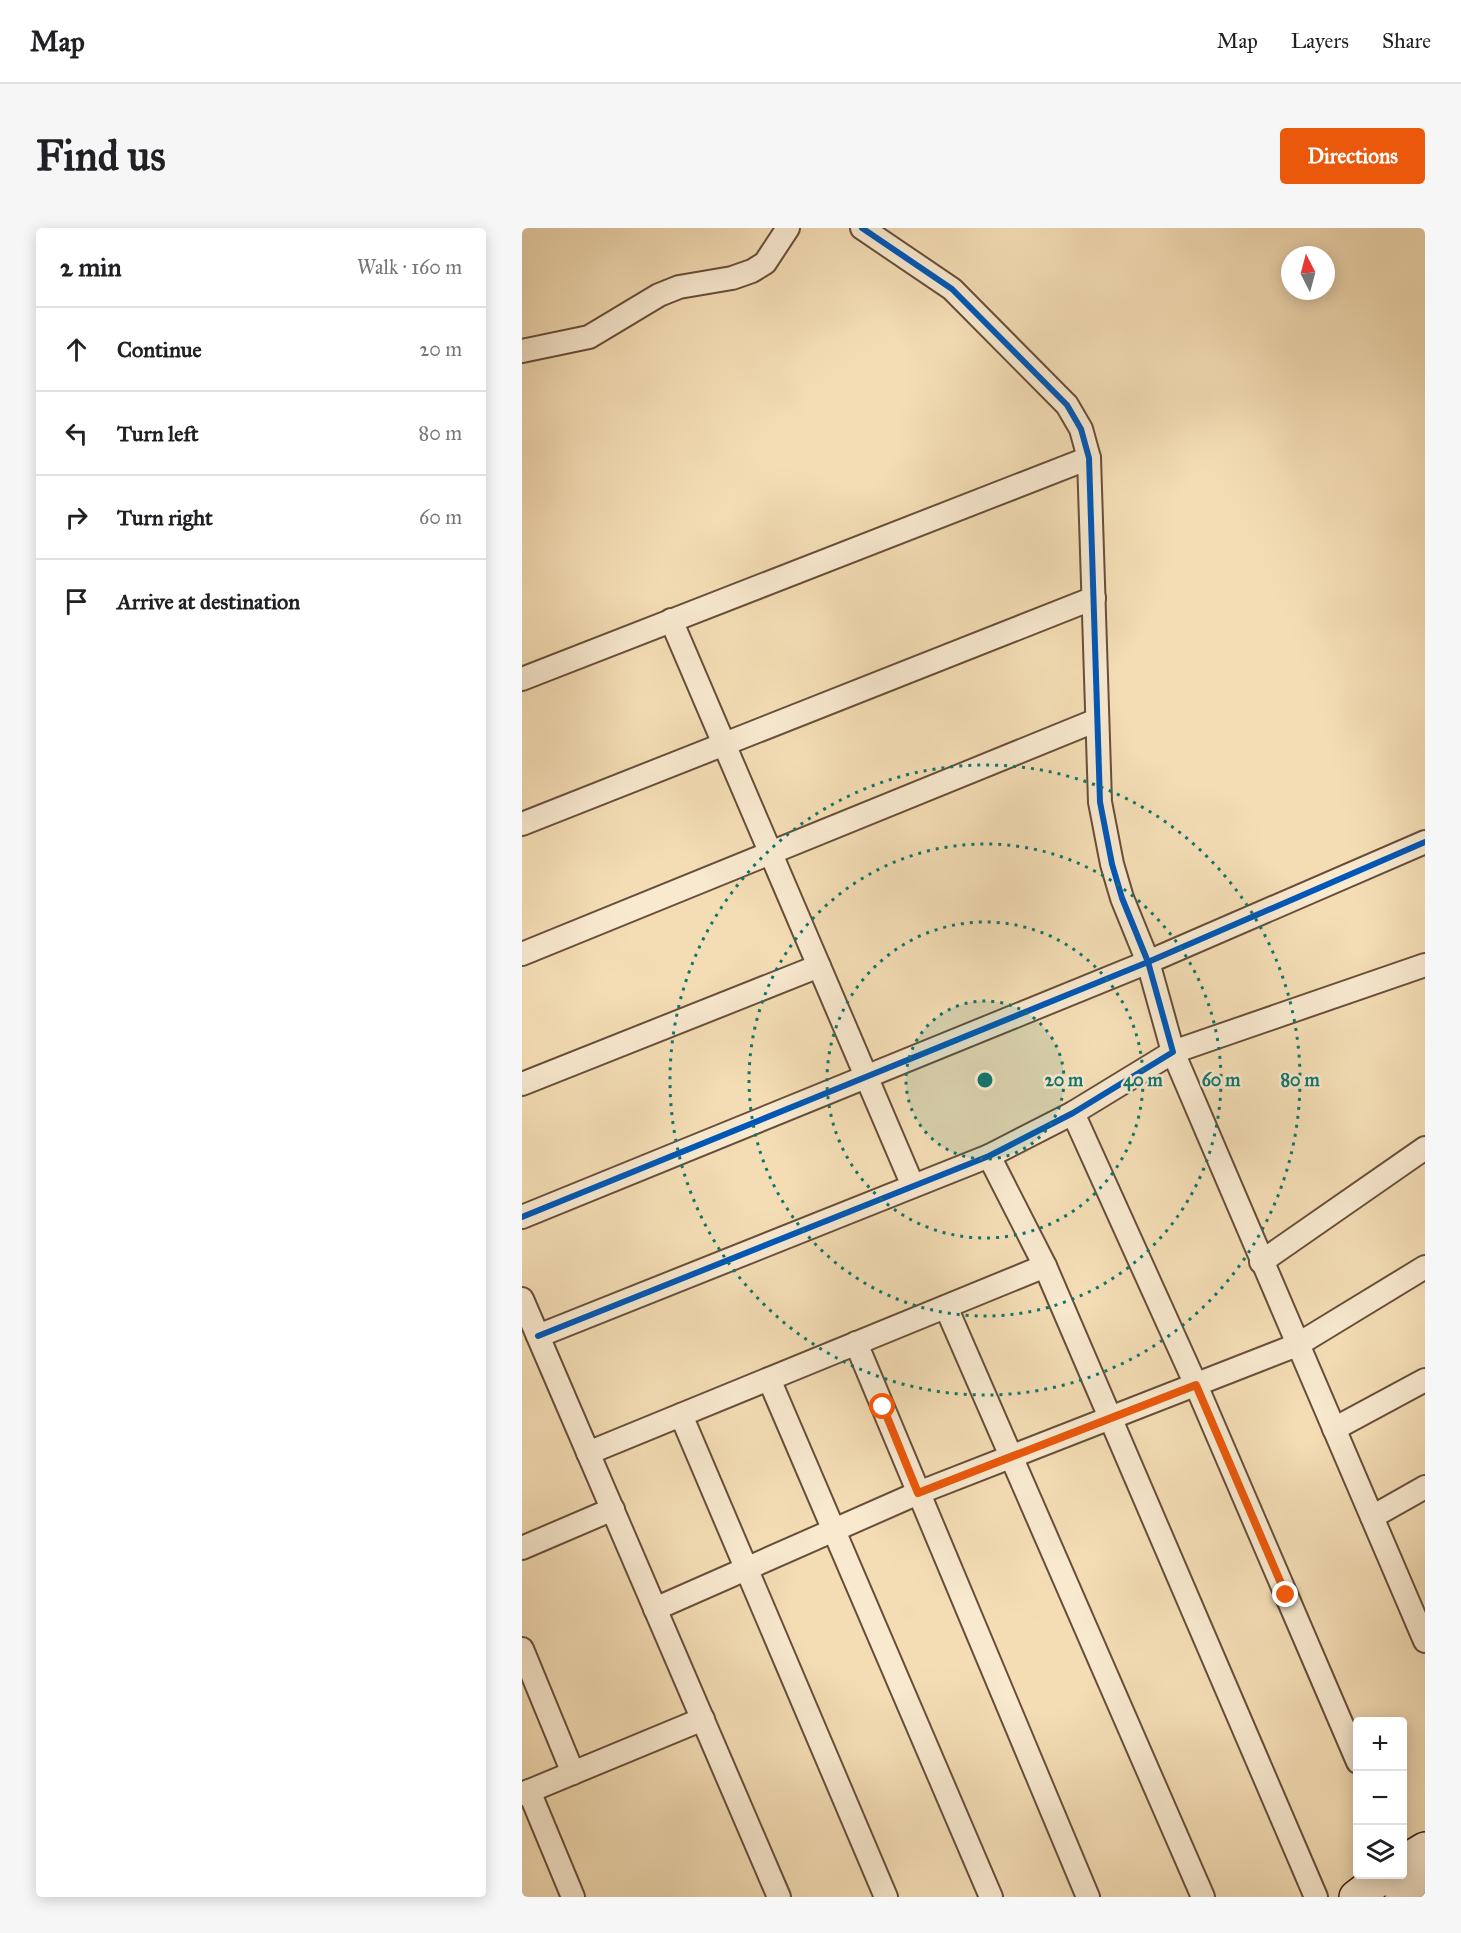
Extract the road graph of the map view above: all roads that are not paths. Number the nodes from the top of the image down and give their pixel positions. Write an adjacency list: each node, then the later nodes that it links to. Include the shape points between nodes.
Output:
1 (788, 228): 3 (street, via 765,263 752,271 679,287 589,337)
2 (862, 228): 4 (street, via 952,289 993,330 1067,405 1081,429)
3 (522, 351)
4 (1089, 458): 5 (street); 6 (street)
5 (1094, 598): 8 (street); 9 (street)
6 (671, 620): 7 (street); 9 (street)
7 (522, 679)
8 (1097, 720): 12 (street); 14 (street, via 1100,802 1112,864)
9 (724, 744): 10 (street); 12 (street)
10 (522, 824)
11 (1425, 842): 14 (street)
12 (771, 852): 13 (street); 16 (street)
13 (522, 954)
14 (1148, 962): 17 (street); 18 (street)
15 (1425, 965): 17 (street)
16 (819, 966): 18 (street); 19 (street)
17 (1173, 1052): 20 (street); 25 (street)
18 (867, 1076): 23 (street); 24 (street)
19 (522, 1084)
20 (1073, 1113): 22 (street); 35 (street)
21 (1425, 1148): 25 (street)
22 (989, 1155): 23 (street); 26 (street)
23 (914, 1186): 30 (street)
24 (522, 1217)
25 (1262, 1262): 32 (street)
26 (1045, 1266): 29 (street); 37 (street)
27 (1425, 1267): 32 (street)
28 (522, 1299): 30 (street)
29 (946, 1307): 31 (street); 40 (street)
30 (538, 1336): 39 (street)
31 (856, 1343): 33 (street); 42 (street)
32 (1297, 1345): 35 (street); 38 (street)
33 (769, 1379): 36 (street); 45 (street)
34 (1425, 1380): 38 (street)
35 (1196, 1385): 37 (street); 53 (street)
36 (681, 1415): 39 (street); 47 (street)
37 (1110, 1418): 40 (street); 65 (street)
38 (1334, 1429): 44 (street)
39 (588, 1453): 43 (street)
40 (1011, 1455): 42 (street); 64 (street)
41 (1425, 1487): 44 (street)
42 (918, 1493): 45 (street); 63 (street)
43 (613, 1509): 46 (street); 48 (street)
44 (1371, 1517): 49 (street)
45 (834, 1530): 47 (street); 62 (street)
46 (522, 1548)
47 (747, 1569): 48 (street); 61 (street)
48 (656, 1609): 52 (street)
49 (1420, 1614): 50 (street)
50 (1425, 1641)
51 (522, 1649): 54 (street)
52 (703, 1719): 54 (street); 60 (street)
53 (1353, 1750)
54 (573, 1773): 55 (street)
55 (525, 1792): 59 (street)
56 (1425, 1850): 58 (street)
57 (1381, 1879): 66 (street)
58 (1413, 1885)
59 (573, 1897)
60 (779, 1897)
61 (886, 1897)
62 (991, 1897)
63 (1088, 1897)
64 (1203, 1897)
65 (1316, 1897)
66 (1356, 1897)

